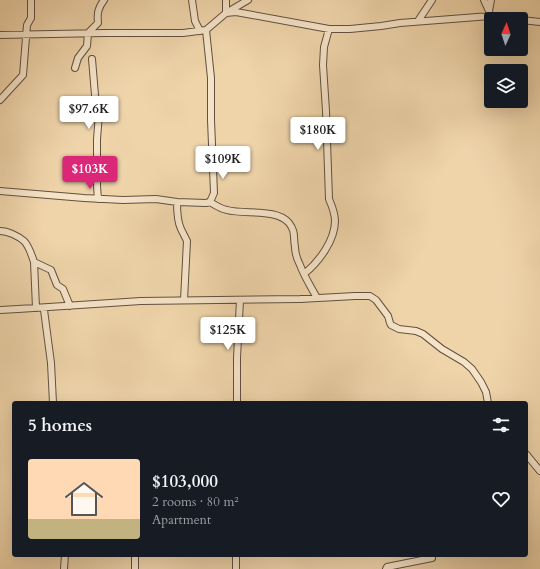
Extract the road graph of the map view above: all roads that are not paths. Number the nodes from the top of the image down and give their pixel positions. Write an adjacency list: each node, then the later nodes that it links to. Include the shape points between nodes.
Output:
1 (31, 0): 19 (street, via 31,18)
2 (104, 0): 18 (street, via 99,6 98,23)
3 (192, 0): 17 (street, via 195,21)
4 (226, 0): 11 (street)
5 (248, 0): 11 (street)
6 (432, 0): 13 (street)
7 (484, 0): 9 (street)
8 (491, 0): 10 (street)
9 (488, 12)
10 (489, 12)
11 (226, 13): 16 (street, via 236,12); 17 (street)
12 (484, 14): 13 (street)
13 (418, 21): 16 (street)
14 (528, 21): 15 (street)
15 (540, 22)
16 (329, 29): 30 (street, via 323,65 329,199 334,212 334,232 330,243)
17 (203, 30): 18 (street, via 183,33); 27 (street, via 211,78 214,193)
18 (88, 33): 19 (street); 22 (street, via 87,46 78,58)
19 (26, 34): 20 (street); 23 (street, via 23,75)
20 (0, 35)
21 (92, 59): 25 (street, via 99,114)
22 (75, 68)
23 (0, 100)
24 (0, 191): 25 (street)
25 (98, 199): 26 (street, via 156,199)
26 (177, 202): 27 (street); 32 (street, via 180,228 187,241)
27 (210, 202): 30 (street, via 226,210 269,214 288,222 293,229 294,246)
28 (0, 232): 29 (street, via 15,235 25,242)
29 (34, 262): 34 (street, via 51,270); 35 (street)
30 (304, 274): 31 (street)
31 (317, 298): 33 (street); 40 (street, via 364,295 374,298 396,328 423,334 472,369 486,392)
32 (184, 300): 33 (street); 34 (street)
33 (240, 300): 39 (street)
34 (70, 306): 35 (street)
35 (36, 308): 36 (street)
36 (0, 310)
37 (44, 310): 38 (street)
38 (54, 401)
39 (237, 401)
40 (488, 401)
41 (528, 456): 42 (street)
42 (540, 471)
43 (65, 557): 47 (street)
44 (135, 557): 48 (street)
45 (236, 557): 49 (street)
46 (431, 557): 50 (street)
47 (64, 569)
48 (135, 569)
49 (236, 569)
50 (386, 569)

